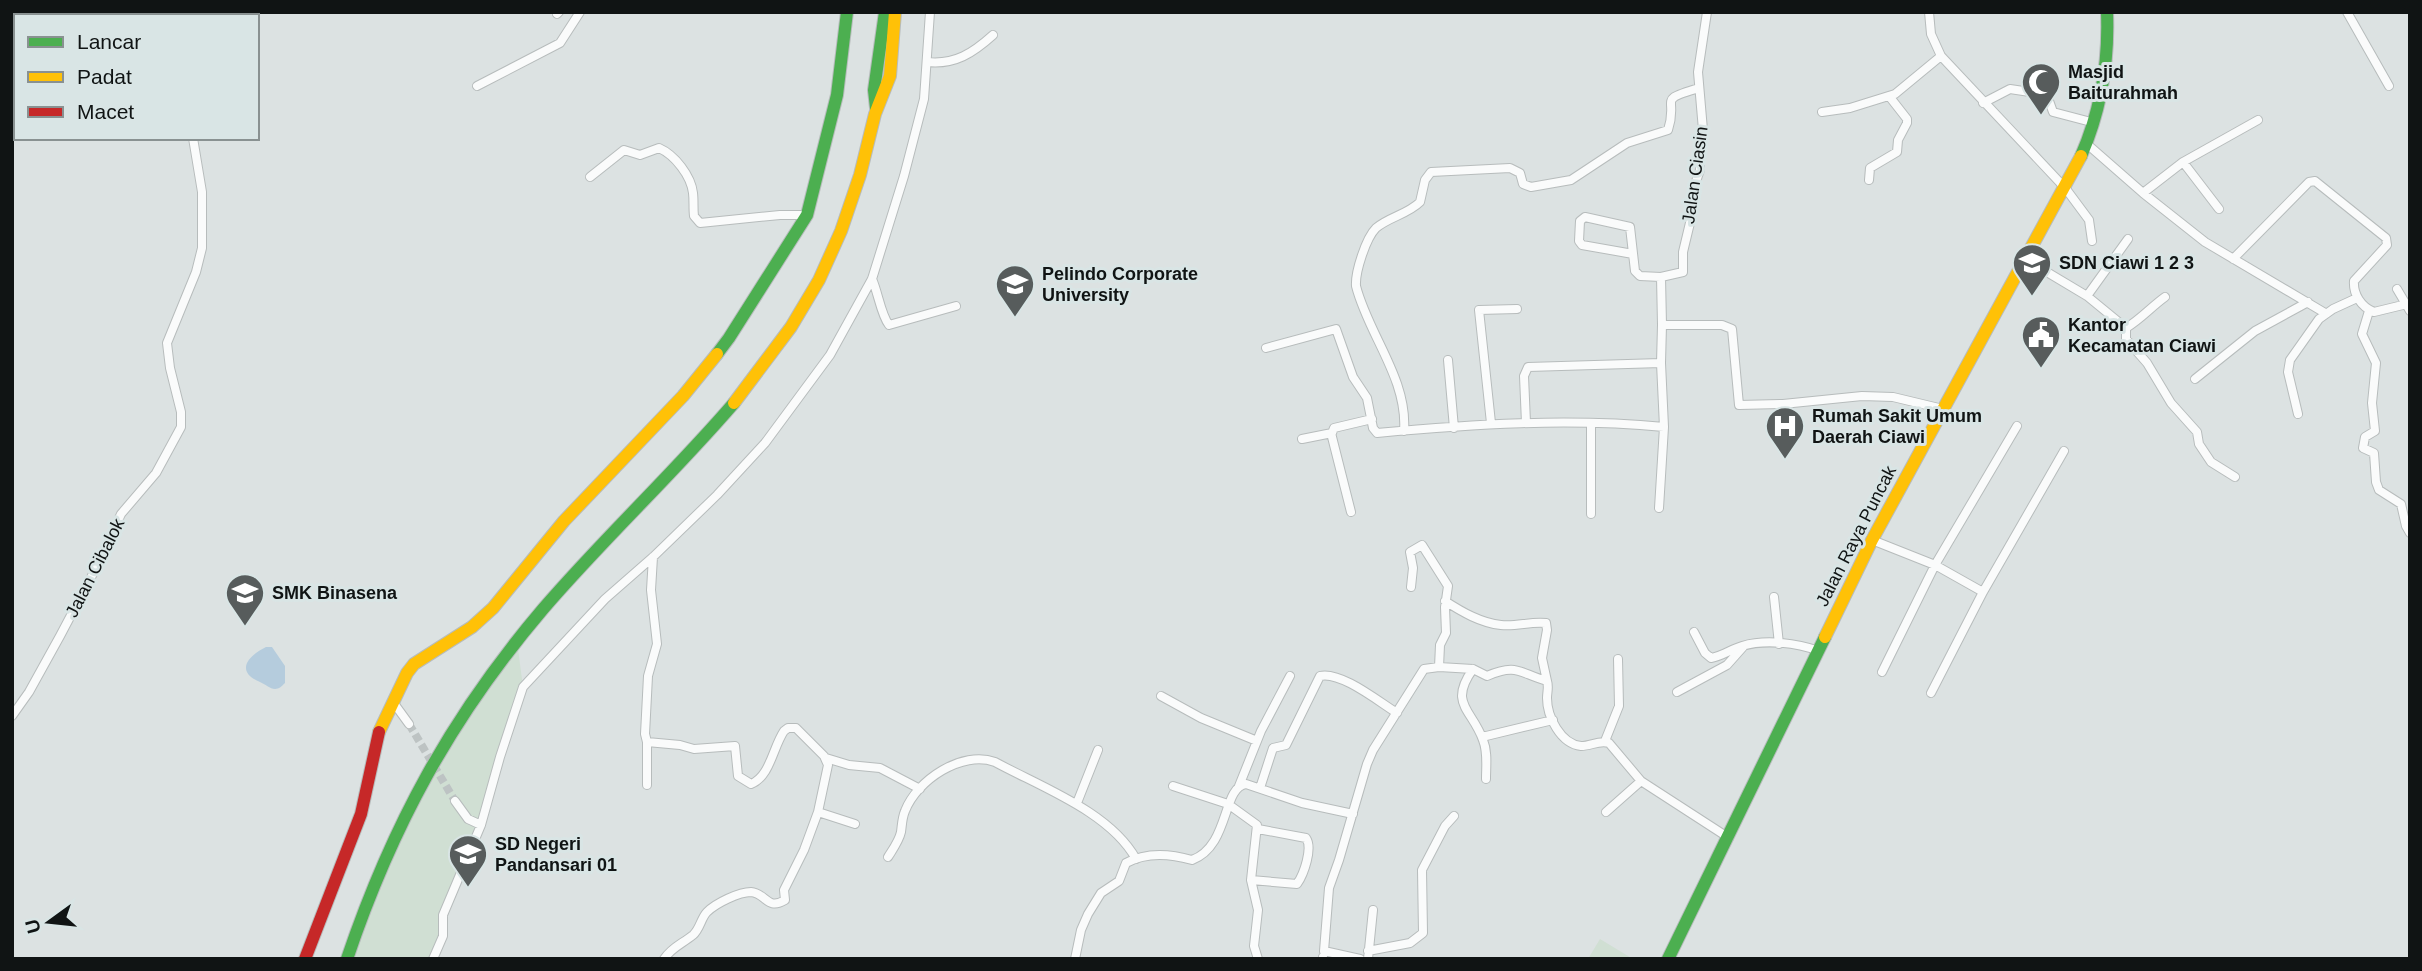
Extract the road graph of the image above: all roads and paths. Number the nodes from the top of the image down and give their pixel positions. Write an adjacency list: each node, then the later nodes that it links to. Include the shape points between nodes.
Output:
1 (580, 12): 13 (street, via 560,43)
2 (847, 12): 30 (main road, via 837,95)
3 (885, 12): 18 (main road, via 874,90)
4 (895, 12): 18 (main road, via 887,87)
5 (930, 12): 12 (street)
6 (1707, 12): 15 (street, Jalan Ciasin)
7 (1929, 12): 11 (street, via 1933,42)
8 (2107, 12): 21 (main road, Jalan Raya Puncak, via 2106,69)
9 (2347, 12): 14 (street)
10 (993, 35): 12 (street, via 966,56)
11 (1941, 56): 16 (street); 17 (street)
12 (927, 62): 37 (street, via 924,99)
13 (477, 86)
14 (2389, 86)
15 (1699, 88): 36 (street, Jalan Ciasin, via 1700,170 1683,252 1684,270); 63 (street, via 1671,99 1668,130 1627,143 1571,180 1531,187 1510,168 1431,172 1420,202 1376,228 1355,276 1356,286 1399,390)
16 (1889, 96): 19 (street); 26 (street, via 1907,123 1898,137 1896,153 1870,169)
17 (1983, 103): 21 (street, via 2010,89 2043,94 2053,112); 27 (street)
18 (876, 108): 127 (main road, via 849,211 818,279 784,337 744,392 558,590 458,718 405,811 374,879)
19 (1822, 112)
20 (2258, 120): 24 (street)
21 (2095, 123): 23 (main road, Jalan Raya Puncak)
22 (193, 140): 94 (street, Jalan Cibalok, via 202,192 202,248 167,343 181,427 156,473 121,514 89,582)
23 (2087, 144): 27 (main road, Jalan Raya Puncak); 28 (street)
24 (2183, 162): 28 (street); 29 (street)
25 (590, 177): 30 (street, via 624,150 640,155 659,148 689,180 694,216 700,223)
26 (1869, 180)
27 (2066, 189): 32 (street, via 2089,220); 34 (main road, Jalan Raya Puncak)
28 (2143, 193): 35 (street)
29 (2219, 209)
30 (807, 215): 92 (main road, via 705,370 564,521 493,608 414,664)
31 (2128, 239): 39 (street)
32 (2092, 241)
33 (1633, 254): 33 (street, via 1628,225 1581,219 1581,245); 36 (street, via 1637,275)
34 (2025, 259): 39 (street); 54 (main road, Jalan Raya Puncak)
35 (2233, 259): 41 (street, via 2315,181 2386,238 2386,245 2354,281); 42 (street)
36 (1661, 277): 48 (street)
37 (872, 279): 43 (street, via 889,325); 73 (street, via 830,355 765,443)
38 (2397, 289): 44 (street)
39 (2087, 296): 49 (street)
40 (2165, 297): 49 (street)
41 (2357, 298): 46 (street); 47 (street)
42 (2308, 302): 47 (street); 53 (street, via 2255,331)
43 (956, 306)
44 (2408, 307): 46 (street)
45 (1517, 309): 59 (street, via 1479,310)
46 (2370, 311): 71 (street, via 2362,334 2375,362 2375,431 2365,437 2363,448 2375,453 2379,490 2401,504)
47 (2325, 313): 55 (street, via 2288,366)
48 (1662, 325): 52 (street); 54 (street, via 1730,327 1739,405 1872,396)
49 (2126, 328): 67 (street, via 2126,339 2197,432 2211,462)
50 (1266, 348): 56 (street, via 1336,329)
51 (1448, 360): 62 (street)
52 (1661, 363): 57 (street, via 1528,367 1524,376); 61 (street)
53 (2194, 379)
54 (1943, 409): 72 (main road, Jalan Raya Puncak)
55 (2298, 414)
56 (1372, 419): 63 (street, via 1377,433); 64 (street, via 1334,428)
57 (1526, 423): 58 (street); 59 (street)
58 (1591, 423): 61 (street); 70 (street)
59 (1491, 424): 62 (street)
60 (2017, 426): 74 (street)
61 (1664, 427): 68 (street)
62 (1454, 428): 63 (street)
63 (1404, 431)
64 (1331, 433): 65 (street); 69 (street)
65 (1301, 439)
66 (2064, 451): 76 (street)
67 (2235, 477)
68 (1659, 508)
69 (1351, 512)
70 (1591, 514)
71 (2410, 533)
72 (1872, 540): 74 (street); 82 (main road, Jalan Raya Puncak)
73 (653, 557): 100 (street, via 651,590 657,640 649,676); 118 (street, via 605,599 523,687)
74 (1935, 565): 76 (street); 86 (street)
75 (1411, 587): 78 (street, via 1410,552 1422,545 1447,583)
76 (1983, 592): 90 (street)
77 (1774, 597): 80 (street)
78 (1445, 601): 84 (street, via 1446,633); 88 (street, via 1465,615 1501,625 1546,623 1542,658)
79 (1693, 632): 81 (street, via 1711,658)
80 (1779, 644): 81 (street); 82 (street, via 1801,644)
81 (1745, 645): 89 (street, via 1727,665)
82 (1819, 651): 120 (main road, Jalan Raya Puncak)
83 (1618, 659): 99 (street, via 1619,706)
84 (1439, 667): 85 (street); 93 (street, via 1424,669)
85 (1473, 669): 88 (street, via 1488,676 1515,669); 97 (street, via 1463,682 1462,698)
86 (1882, 672)
87 (1290, 676): 98 (street)
88 (1547, 681): 95 (street)
89 (1677, 692)
90 (1931, 692)
91 (1161, 696): 98 (street, via 1201,719)
92 (393, 702): 96 (street); 126 (main road, via 378,735 361,814)
93 (1397, 713): 109 (street, via 1352,684 1320,676 1286,746 1273,748); 115 (street, via 1367,764)
94 (12, 716)
95 (1553, 720): 97 (street); 99 (street, via 1572,744)
96 (409, 724)
97 (1482, 737): 103 (street)
98 (1257, 741): 107 (street)
99 (1605, 741): 104 (street)
100 (647, 742): 102 (street, via 694,749 735,746 738,776 751,784 766,770 788,728 796,728); 105 (street)
101 (1098, 750): 111 (street)
102 (825, 758): 108 (street, via 880,768); 113 (street, via 828,770)
103 (1486, 779)
104 (1641, 781): 114 (street); 120 (street)
105 (647, 785)
106 (1173, 786): 112 (street)
107 (1239, 786): 109 (street); 112 (street)
108 (920, 789): 111 (street, via 947,767 986,759); 121 (street, via 905,811 900,836)
109 (1260, 789): 115 (street)
110 (455, 801): 118 (street, via 464,815)
111 (1077, 803): 122 (street, via 1122,838)
112 (1228, 804): 119 (street); 122 (street, via 1214,844 1199,857 1190,860 1172,854)
113 (818, 812): 117 (street); 129 (street, via 784,890 785,900 771,903 750,892 724,902 707,912 695,932)
114 (1606, 812)
115 (1353, 814): 132 (street, via 1329,888 1324,951)
116 (1454, 816): 125 (street, via 1422,870 1423,933 1410,943)
117 (855, 824)
118 (481, 825): 128 (street, via 443,915 443,936)
119 (1258, 829): 123 (street); 123 (street, via 1306,838 1310,846 1297,884)
120 (1729, 838): 133 (main road, Jalan Raya Puncak)
121 (888, 857)
122 (1136, 859): 130 (street, via 1126,863 1119,881 1097,898)
123 (1251, 880): 131 (street, via 1258,912 1254,946)
124 (1373, 910): 125 (street)
125 (1368, 955)
126 (305, 959)
127 (347, 959)
128 (433, 959)
129 (664, 959)
130 (1074, 959)
131 (1258, 959)
132 (1360, 959)
133 (1668, 959)

